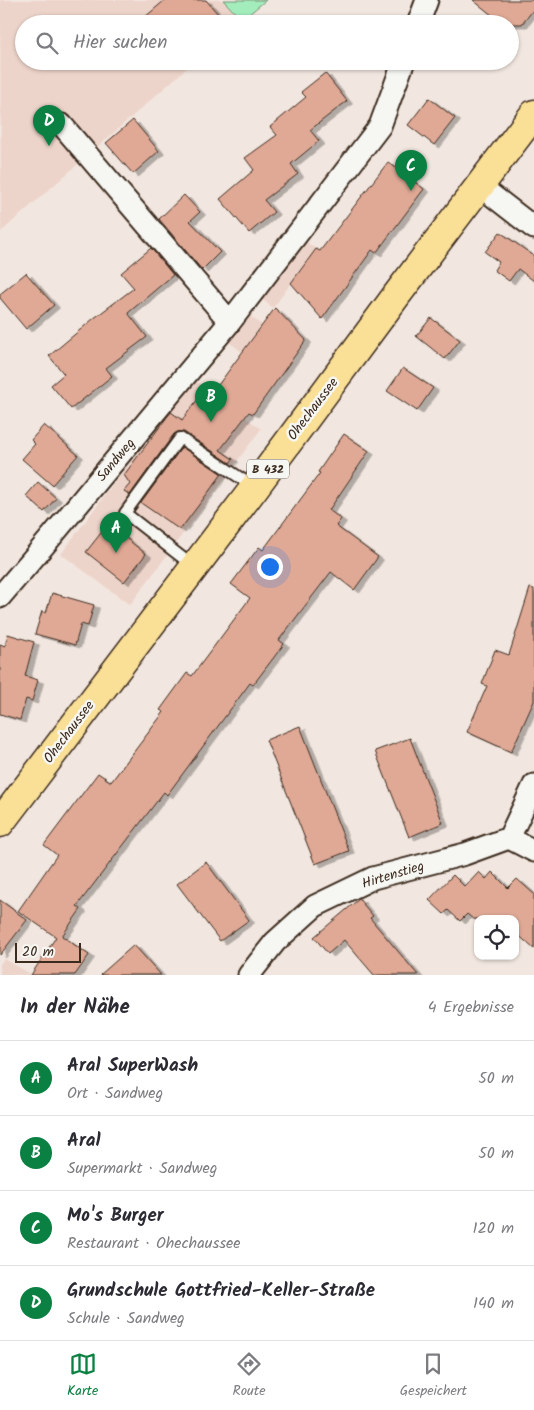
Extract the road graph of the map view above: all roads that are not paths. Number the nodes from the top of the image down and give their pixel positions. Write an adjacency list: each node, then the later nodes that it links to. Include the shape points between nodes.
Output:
1 (427, 0): 2 (street)
2 (421, 15)
3 (401, 70): 8 (street, Sandweg, via 380,126)
4 (534, 114): 6 (main road, Ohechaussee / B 432)
5 (62, 125): 8 (street)
6 (480, 186): 7 (street); 9 (main road, Ohechaussee / B 432)
7 (534, 228)
8 (230, 322): 11 (street, Sandweg)
9 (255, 487): 10 (main road, Ohechaussee / B 432); 10 (lane, via 180,438 125,513)
10 (194, 567): 13 (main road, Ohechaussee / B 432)
11 (0, 597)
12 (534, 785): 14 (street)
13 (0, 823)
14 (509, 838): 15 (street); 16 (street, Hirtenstieg, via 465,854 373,878 315,906 276,942)
15 (534, 851)
16 (249, 975)

